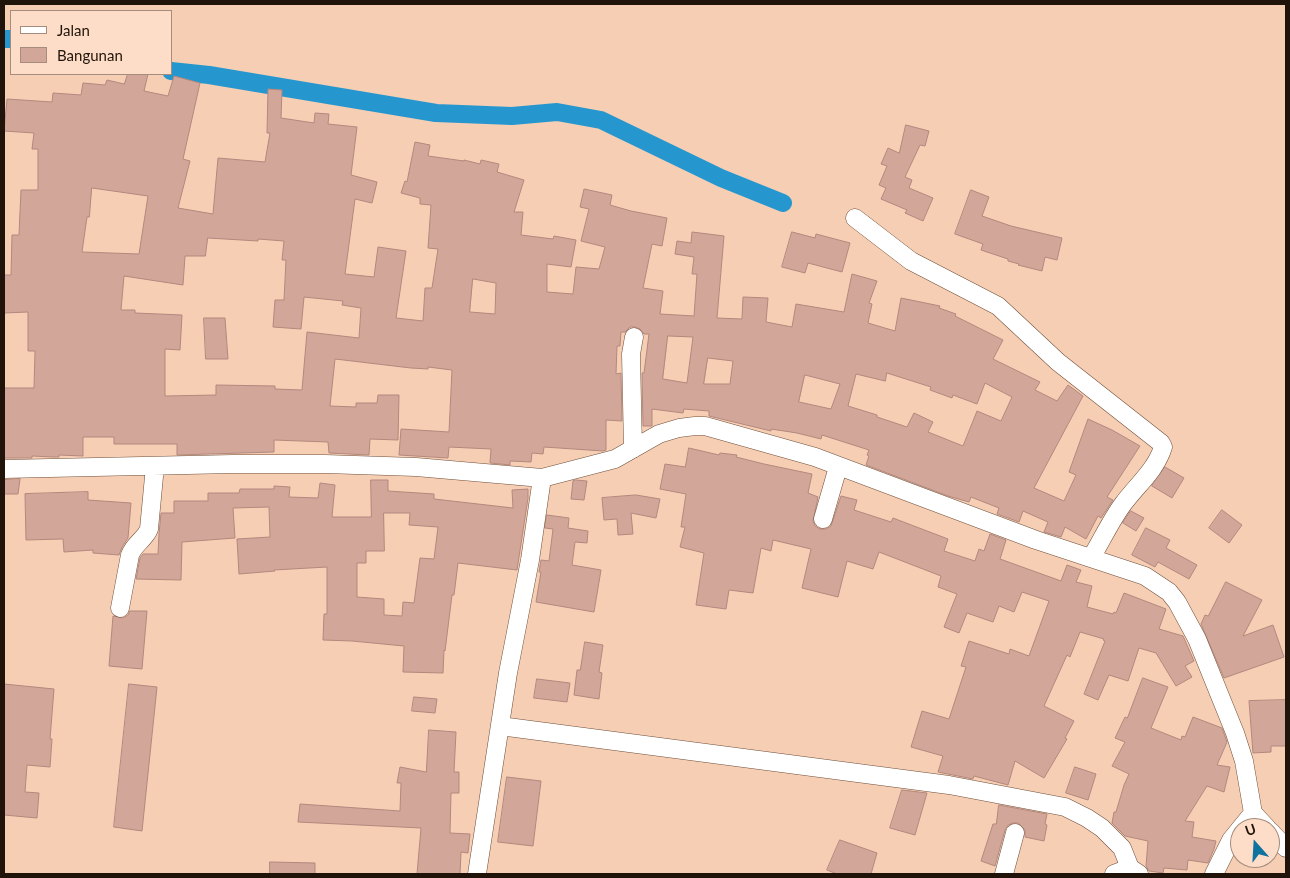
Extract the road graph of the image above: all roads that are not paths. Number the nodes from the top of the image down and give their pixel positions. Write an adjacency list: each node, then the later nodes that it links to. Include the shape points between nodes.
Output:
1 (855, 218): 9 (street, via 911,262 998,306 1058,362 1161,443 1158,460 1122,505)
2 (634, 336): 3 (street, via 631,354)
3 (633, 449): 5 (street, via 669,430 705,426 815,457); 7 (street, via 616,459)
4 (155, 466): 6 (street); 7 (street, via 325,464 416,467); 10 (street, via 149,529 130,554)
5 (838, 467): 8 (street); 9 (street)
6 (4, 469)
7 (542, 478): 11 (street)
8 (823, 519)
9 (1091, 558): 12 (street, via 1145,576 1169,592 1177,602 1235,733 1244,761)
10 (120, 608)
11 (500, 726): 15 (street, via 950,785 1065,807 1102,828 1122,848); 16 (street)
12 (1253, 813): 13 (street); 18 (street, via 1231,840)
13 (1258, 818)
14 (1015, 833): 17 (street)
15 (1128, 872)
16 (477, 874)
17 (1004, 874)
18 (1214, 874)

